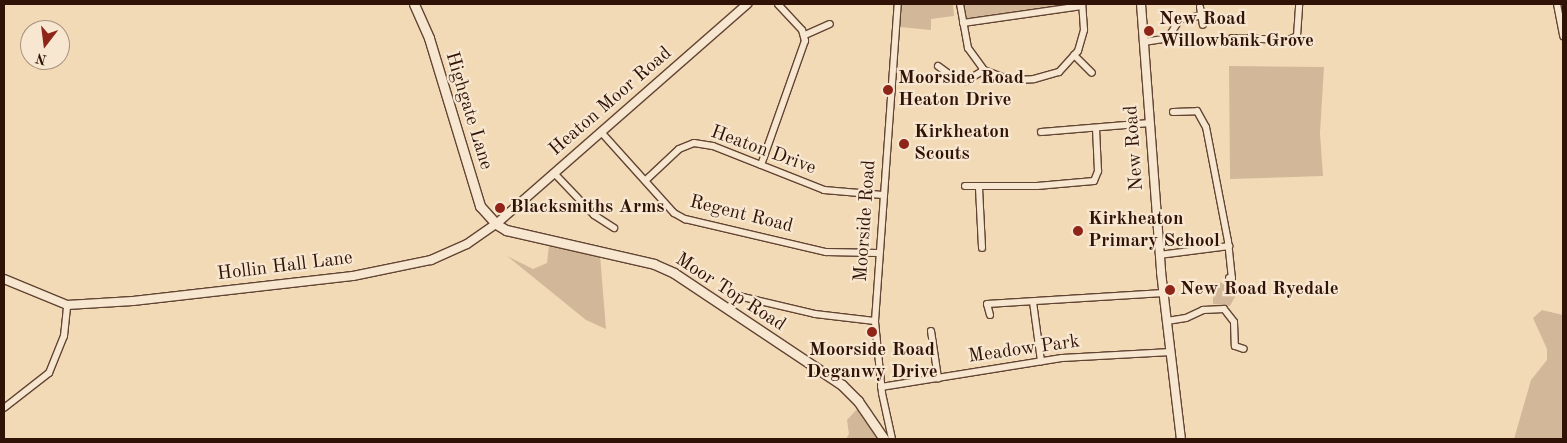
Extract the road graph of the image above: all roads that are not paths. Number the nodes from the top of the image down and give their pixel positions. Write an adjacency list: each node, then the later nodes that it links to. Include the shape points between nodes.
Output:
1 (414, 4): 34 (main road, Highgate Lane, via 429,38 480,206)
2 (747, 4): 26 (street, Heaton Moor Road)
3 (778, 4): 16 (street)
4 (898, 4): 33 (street, Moorside Road)
5 (960, 4): 13 (street)
6 (1140, 4): 18 (street, New Road)
7 (1299, 4): 15 (street, via 1297,36 1289,40 1236,38)
8 (1557, 4): 17 (street)
9 (1082, 5): 13 (street); 19 (street, via 1084,30)
10 (1200, 7): 11 (street)
11 (1200, 16): 14 (street); 18 (street, via 1180,18 1168,38)
12 (830, 23): 16 (street)
13 (963, 23): 21 (street, via 968,48)
14 (1203, 25)
15 (1239, 30)
16 (805, 35): 28 (street)
17 (1563, 36)
18 (1144, 42): 24 (street, New Road)
19 (1074, 55): 21 (street, via 1059,72 1034,79 1010,80); 22 (street)
20 (938, 66): 21 (street, via 957,80 966,80)
21 (984, 70)
22 (1092, 73)
23 (1173, 112): 36 (street, via 1197,111 1206,127)
24 (1150, 123): 25 (street); 39 (street, New Road)
25 (1096, 129): 27 (street); 32 (street, via 1098,171 1094,181)
26 (601, 132): 29 (street, Heaton Moor Road); 30 (street, Regent Road)
27 (1041, 132)
28 (761, 165): 30 (street, Heaton Drive, via 713,146 694,143 679,149); 33 (street, Heaton Drive, via 824,190)
29 (554, 173): 34 (street, Heaton Moor Road); 35 (street, via 594,215)
30 (646, 180): 38 (street, Regent Road, via 674,213 685,219 826,252)
31 (965, 186): 32 (street)
32 (979, 188): 37 (street)
33 (883, 195): 38 (street, Moorside Road)
34 (496, 224): 45 (street, Hollin Hall Lane, via 467,244 431,260 353,276 133,301); 56 (main road, Moor Top Road, via 506,230 654,264 674,272 842,385 858,401)
35 (614, 228)
36 (1229, 246): 39 (street); 40 (street, via 1232,278)
37 (982, 248)
38 (878, 253): 47 (street, Moorside Road)
39 (1159, 255): 42 (street, New Road)
40 (1229, 278)
41 (4, 279): 45 (street)
42 (1164, 293): 44 (street); 48 (street, New Road)
43 (730, 294): 47 (street, via 815,314)
44 (1033, 302): 46 (street, via 988,304); 52 (street)
45 (67, 305): 55 (street, via 64,336 49,373)
46 (990, 316)
47 (875, 321): 54 (street, Moorside Road)
48 (1167, 321): 50 (street, via 1186,318 1203,310 1224,309 1234,322 1233,348); 51 (street, New Road)
49 (931, 331): 53 (street)
50 (1244, 349)
51 (1171, 352): 52 (street, Meadow Park); 58 (street, New Road)
52 (1041, 361): 53 (street, Meadow Park)
53 (938, 378): 54 (street, Meadow Park)
54 (881, 387): 57 (street, Moorside Road)
55 (4, 408)
56 (884, 439)
57 (892, 439)
58 (1181, 439)

